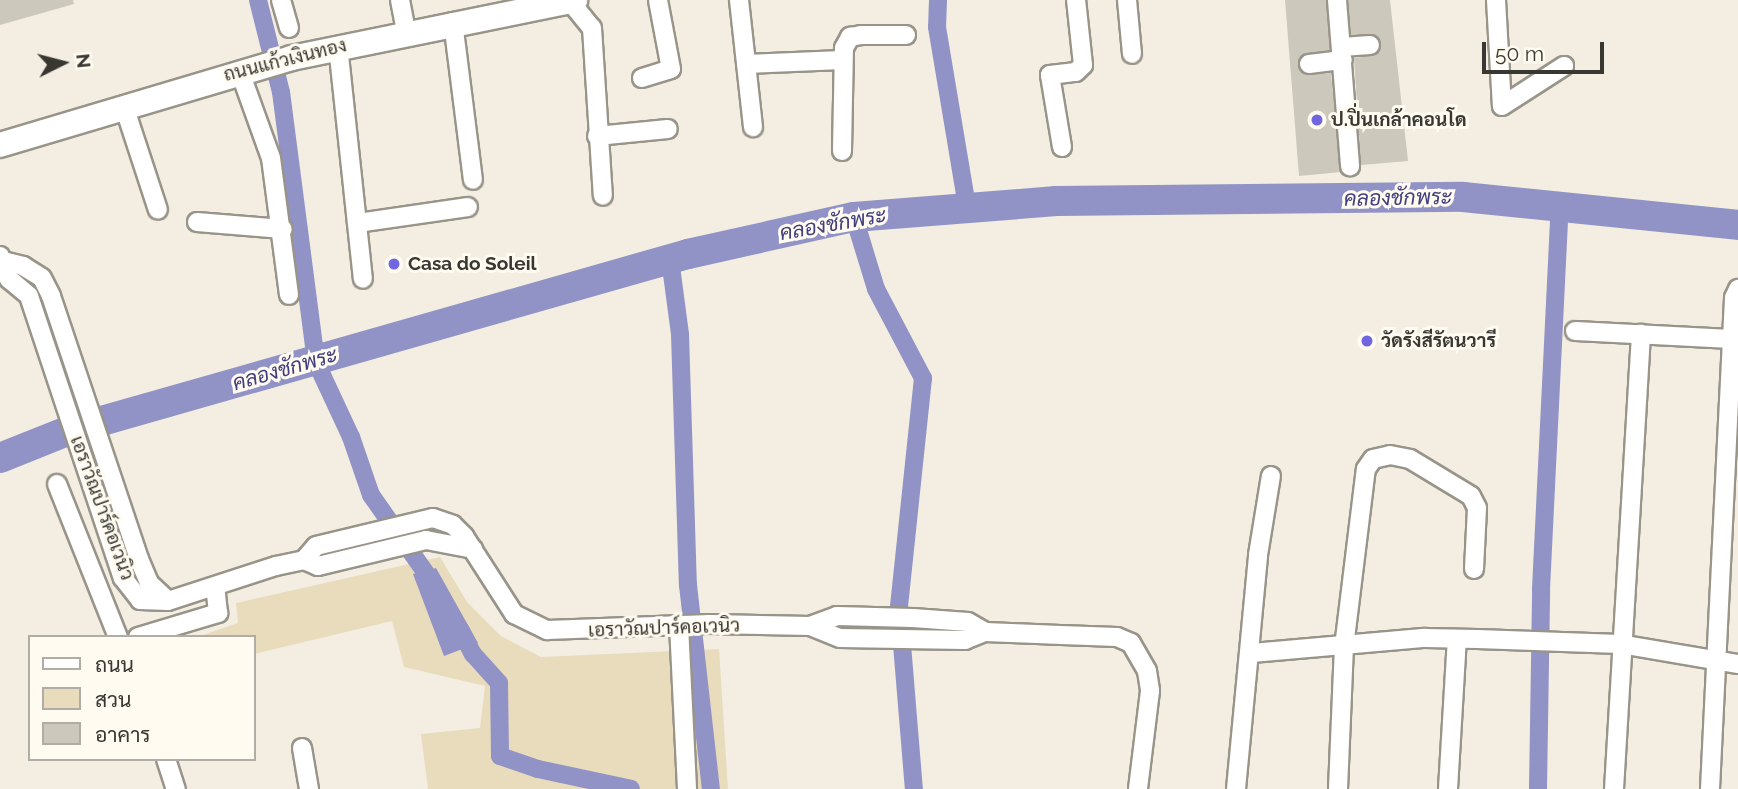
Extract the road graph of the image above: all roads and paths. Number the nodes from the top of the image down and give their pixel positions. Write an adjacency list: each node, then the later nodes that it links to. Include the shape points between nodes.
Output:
1 (281, 0): 11 (street)
2 (400, 0): 12 (street)
3 (658, 0): 23 (street, via 671,69)
4 (739, 0): 19 (street)
5 (1076, 0): 29 (street, via 1083,65 1076,72 1050,75)
6 (1127, 0): 16 (street)
7 (1337, 0): 17 (street)
8 (1496, 0): 21 (street, via 1502,106)
9 (571, 1): 10 (street, ถนนแก้วเงินทอง); 27 (street, via 592,28)
10 (453, 22): 12 (street, ถนนแก้วเงินทอง); 32 (street)
11 (289, 28)
12 (406, 31): 15 (street, ถนนแก้วเงินทอง)
13 (906, 35): 18 (street, via 850,37)
14 (1370, 45): 17 (street)
15 (338, 46): 22 (street, ถนนแก้วเงินทอง); 37 (street)
16 (1132, 54)
17 (1343, 54): 20 (street); 31 (street)
18 (842, 60): 19 (street); 30 (street)
19 (746, 64): 25 (street)
20 (1309, 64)
21 (1564, 65)
22 (247, 70): 24 (street, ถนนแก้วเงินทอง); 38 (street, via 271,158)
23 (642, 78)
24 (124, 106): 28 (street, ถนนแก้วเงินทอง); 35 (street)
25 (753, 127)
26 (668, 129): 27 (street)
27 (597, 136): 33 (street)
28 (0, 145)
29 (1062, 147)
30 (842, 151)
31 (1350, 166)
32 (473, 180)
33 (603, 196)
34 (468, 208): 37 (street)
35 (158, 210)
36 (197, 222): 38 (street)
37 (356, 223): 40 (street)
38 (283, 229): 42 (street)
39 (1, 259): 52 (street, เอราวัณปาร์คอเวนิว, via 42,278 51,296 149,583); 52 (street, เอราวัณปาร์คอเวนิว, via 9,279 29,296 123,578 140,600)
40 (363, 279)
41 (1738, 289): 45 (street)
42 (289, 295)
43 (1575, 331): 44 (street)
44 (1641, 334): 45 (street); 59 (street)
45 (1732, 339): 62 (street)
46 (1271, 476): 61 (street, via 1258,555)
47 (57, 484): 56 (street)
48 (473, 549): 49 (street, via 426,540 318,566); 49 (street, เอราวัณปาร์คอเวนิว, via 453,525 433,518 323,544); 53 (street, เอราวัณปาร์คอเวนิว, via 514,614 533,626 592,631)
49 (304, 560): 51 (street)
50 (1474, 569): 60 (street, via 1477,508 1471,496 1410,458 1390,455 1373,459 1366,470)
51 (215, 586): 52 (street); 57 (street, via 218,613)
52 (168, 601)
53 (679, 625): 54 (street, เอราวัณปาร์คอเวนิว); 68 (street)
54 (810, 626): 55 (street, เอราวัณปาร์คอเวนิว, via 840,638 965,640); 55 (street, เอราวัณปาร์คอเวนิว, via 836,616 968,621)
55 (985, 632): 69 (street, เอราวัณปาร์คอเวนิว, via 1104,634 1131,643 1147,671 1150,691)
56 (117, 635)
57 (145, 635)
58 (1457, 639): 59 (street); 60 (street); 72 (street)
59 (1620, 644): 62 (street); 73 (street)
60 (1344, 647): 61 (street); 71 (street)
61 (1252, 653): 70 (street)
62 (1717, 661): 63 (street); 74 (street)
63 (1738, 664)
64 (302, 748): 67 (street)
65 (167, 761): 66 (street)
66 (176, 789)
67 (309, 789)
68 (687, 789)
69 (1138, 789)
70 (1236, 789)
71 (1338, 789)
72 (1448, 789)
73 (1615, 789)
74 (1710, 789)

